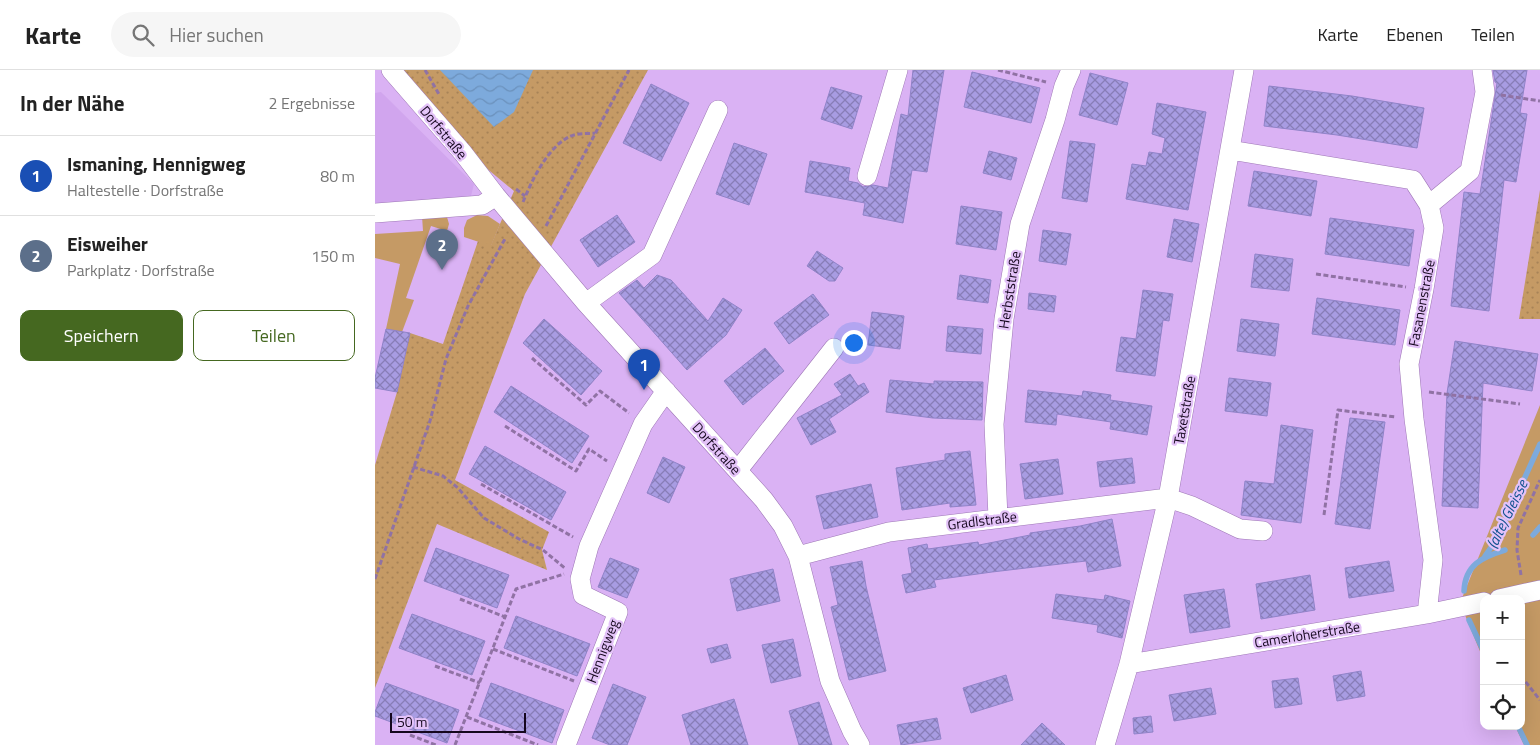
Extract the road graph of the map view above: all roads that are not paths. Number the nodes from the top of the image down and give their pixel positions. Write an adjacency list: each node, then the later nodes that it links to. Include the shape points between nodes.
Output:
1 (391, 70): 9 (street, Dorfstraße)
2 (898, 70): 8 (street)
3 (1244, 70): 7 (street, Taxetstraße)
4 (1482, 70): 10 (street, via 1485,92 1471,171)
5 (1067, 78): 17 (street, Herbststraße, via 1020,224 1004,319 993,424)
6 (719, 110): 12 (street, via 652,255)
7 (1230, 150): 10 (street, Fasanenstraße, via 1413,180); 16 (street, Taxetstraße)
8 (867, 176)
9 (496, 196): 11 (street, via 482,205); 12 (street, Dorfstraße)
10 (1429, 205): 23 (street, Fasanenstraße, via 1434,228 1409,364 1433,560)
11 (375, 213)
12 (585, 303): 14 (street, Dorfstraße)
13 (834, 348): 15 (street)
14 (666, 391): 15 (street, Dorfstraße); 25 (street, Hennigweg, via 643,424 589,546 581,579 583,595 617,612)
15 (738, 470): 19 (street, Dorfstraße, via 783,526)
16 (1168, 498): 17 (street, Gradlstraße); 18 (street, via 1239,529); 24 (street, Taxetstraße)
17 (998, 518): 19 (street, Gradlstraße, via 889,532)
18 (1263, 531)
19 (798, 556): 26 (street, Dorfstraße, via 830,681)
20 (1532, 591): 21 (street)
21 (1516, 595)
22 (1480, 603): 23 (street, Camerloherstraße)
23 (1427, 614): 24 (street, Camerloherstraße)
24 (1129, 664): 27 (street, Taxetstraße)
25 (566, 745)
26 (860, 745)
27 (1105, 745)

